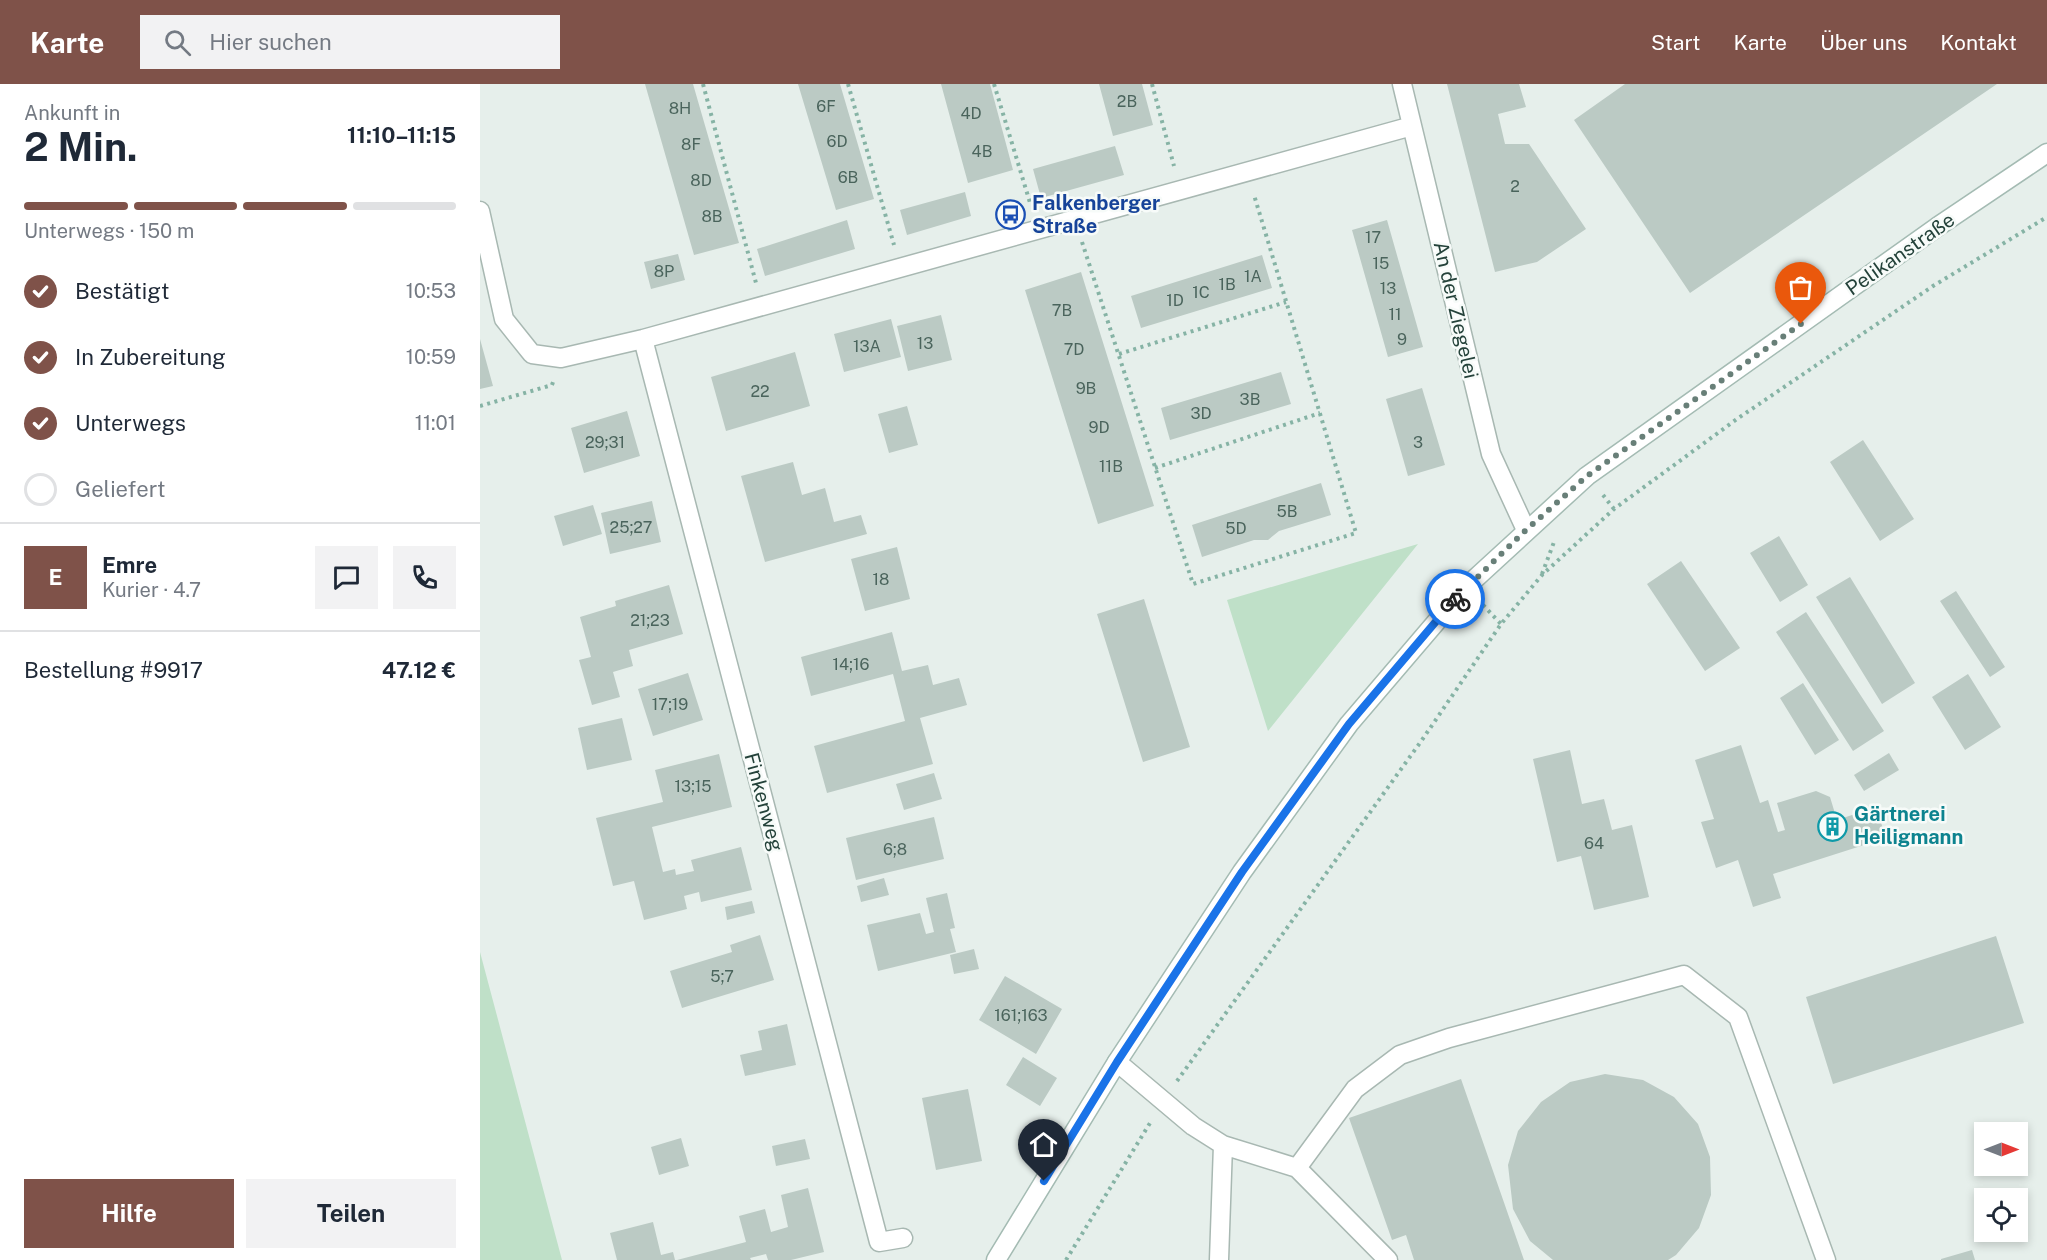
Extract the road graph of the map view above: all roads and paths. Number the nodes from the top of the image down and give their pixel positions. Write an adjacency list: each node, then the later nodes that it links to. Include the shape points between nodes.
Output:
1 (703, 84): 16 (path)
2 (848, 84): 14 (path)
3 (994, 84): 13 (path)
4 (1152, 84): 9 (path)
5 (1402, 84): 6 (street, An der Ziegelei)
6 (1412, 126): 8 (street); 23 (street, An der Ziegelei, via 1491,454)
7 (2047, 153): 23 (street, Pelikanstraße, via 1587,476)
8 (1246, 171): 9 (street); 15 (path)
9 (1181, 190): 12 (street)
10 (480, 211): 19 (street, via 504,319 532,354)
11 (2047, 217): 25 (path, via 1933,286 1737,419 1614,509 1542,575 1501,624)
12 (1075, 219): 13 (street); 18 (path)
13 (1038, 229): 14 (street)
14 (901, 267): 16 (street)
15 (1286, 302): 18 (path); 21 (path)
16 (762, 305): 17 (street)
17 (643, 339): 19 (street); 28 (street, Finkenweg, via 879,1242)
18 (1119, 354): 22 (path)
19 (561, 358): 20 (path, via 552,385)
20 (480, 406)
21 (1320, 413): 22 (path); 22 (path, via 1356,533 1193,584)
22 (1155, 468)
23 (1526, 530): 24 (street, Pelikanstraße, via 1466,587 1349,724 1242,872)
24 (1117, 1062): 25 (street); 29 (street, Pelikanstraße)
25 (1163, 1101): 26 (street); 30 (path)
26 (1223, 1145): 27 (street); 31 (street)
27 (1297, 1168): 32 (street); 33 (street, via 1355,1089 1400,1054 1684,975 1738,1017)
28 (903, 1238)
29 (996, 1260)
30 (1066, 1260)
31 (1219, 1260)
32 (1388, 1260)
33 (1826, 1260)

